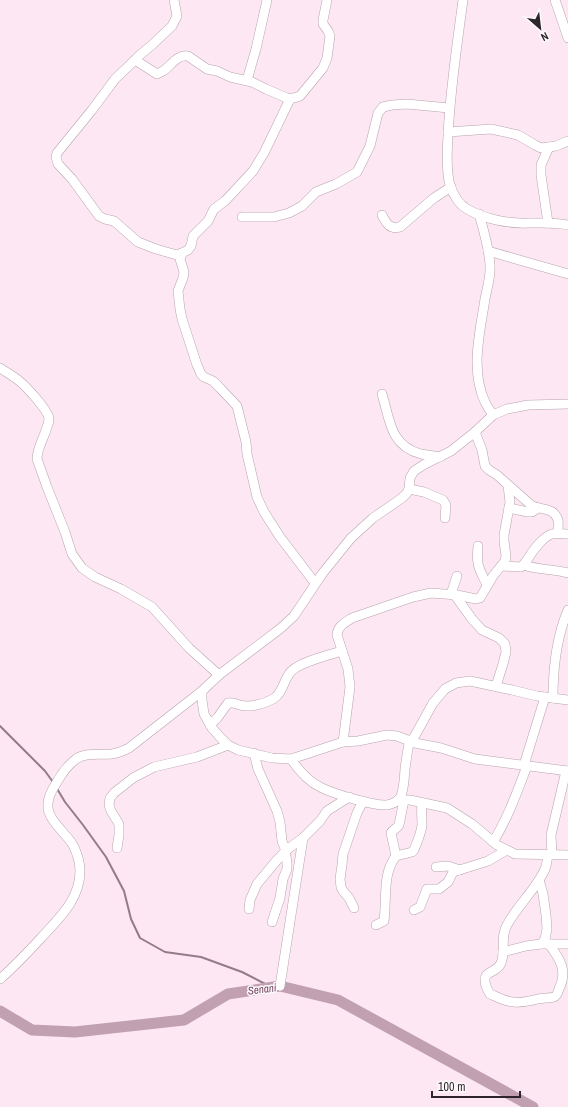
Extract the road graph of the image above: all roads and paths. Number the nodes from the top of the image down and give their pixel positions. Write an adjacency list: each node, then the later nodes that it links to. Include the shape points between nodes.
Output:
1 (174, 0): 7 (street, via 177,16 172,26)
2 (267, 0): 8 (street)
3 (326, 0): 9 (street, via 322,20 330,36 327,58 323,68 300,96)
4 (463, 0): 10 (street)
5 (555, 0): 6 (street)
6 (568, 38)
7 (135, 60): 8 (street, via 157,74 178,58 188,56 207,68); 21 (street, via 115,79 56,157 58,164 99,216 114,221 138,242 177,255)
8 (247, 80): 9 (street)
9 (290, 99): 21 (street, via 253,171 225,202 214,209 208,221 193,236 191,246)
10 (449, 108): 11 (street); 17 (street, via 406,104 383,107 378,113 370,146 357,172 316,192 302,206 289,213 274,218)
11 (448, 132): 13 (street, via 491,129 518,135 541,148); 14 (street, via 448,169)
12 (568, 141): 13 (street)
13 (549, 147): 18 (street, via 541,175)
14 (451, 187): 15 (street, via 456,198 466,209); 16 (street, via 400,227 391,228)
15 (479, 214): 18 (street, via 508,223); 20 (street)
16 (382, 215)
17 (242, 217)
18 (548, 223): 19 (street)
19 (568, 225)
20 (488, 251): 22 (street); 26 (street, via 489,279 477,351 477,371 485,403)
21 (182, 254): 40 (street, via 180,259 184,272 178,295 182,319 197,365 201,374 213,381 236,406 257,497 280,536)
22 (568, 274)
23 (0, 368): 45 (street, via 19,380 47,412 48,427 37,460 72,554 82,568 152,607 189,648)
24 (382, 394): 28 (street, via 397,439 420,454)
25 (568, 404): 26 (street, via 528,405)
26 (493, 415): 27 (street)
27 (475, 432): 28 (street); 29 (street, via 485,466)
28 (440, 457): 30 (street, via 414,471)
29 (508, 486): 31 (street); 32 (street)
30 (409, 489): 33 (street, via 443,500 446,505); 40 (street, via 402,498 373,518 351,538)
31 (509, 508): 32 (street, via 528,512); 37 (street, via 504,535 506,556)
32 (538, 508): 34 (street, via 555,515 558,530)
33 (445, 518)
34 (563, 534): 36 (street, via 547,536)
35 (478, 546): 41 (street, via 478,568)
36 (524, 565): 37 (street); 38 (street)
37 (501, 566): 41 (street)
38 (568, 573)
39 (456, 576): 42 (street)
40 (315, 583): 45 (street, via 294,616)
41 (488, 585): 42 (street, via 480,598)
42 (453, 594): 44 (street, via 431,593 413,597 352,618 337,630); 46 (street, via 482,630 499,638 505,644 506,652)
43 (568, 610): 48 (street, via 558,637)
44 (342, 651): 50 (street, via 294,669 278,696 272,700 248,706 228,704); 52 (street, via 350,687)
45 (219, 675): 47 (street)
46 (496, 686): 48 (street); 51 (street, via 470,681 456,683 445,689 433,703)
47 (202, 691): 50 (street, via 203,710); 81 (street, via 129,748 112,754 84,755 68,765 60,776 47,805 55,822 76,851 80,872 78,885 64,913 22,959)
48 (549, 698): 49 (street); 56 (street)
49 (568, 700)
50 (210, 724): 53 (street)
51 (411, 741): 52 (street, via 386,735); 56 (street, via 475,759); 59 (street)
52 (343, 742): 55 (street)
53 (228, 745): 54 (street); 64 (street, via 197,757 154,767 133,778 114,793 109,805 119,824)
54 (254, 754): 55 (street); 66 (street, via 277,811)
55 (291, 759): 58 (street, via 298,770 317,785)
56 (526, 766): 57 (street); 63 (street, via 511,808)
57 (567, 771): 67 (street, via 551,835)
58 (349, 797): 60 (street); 62 (street, via 328,811)
59 (401, 800): 60 (street, via 386,805); 61 (street); 69 (street, via 399,825 391,833)
60 (363, 801): 73 (street, via 343,854 340,879 341,887)
61 (422, 803): 63 (street, via 443,806 472,824); 69 (street, via 422,825 414,850)
62 (303, 838): 66 (street); 82 (street)
63 (493, 842): 65 (street)
64 (117, 848)
65 (507, 850): 67 (street, via 515,854); 71 (street, via 488,861)
66 (286, 851): 74 (street, via 257,884); 76 (street, via 287,869)
67 (550, 855): 68 (street); 72 (street)
68 (568, 855)
69 (396, 856): 77 (street, via 388,872 384,921)
70 (436, 867): 71 (street, via 448,866)
71 (460, 870): 75 (street, via 453,872 448,882 439,889 427,889 420,908)
72 (539, 880): 78 (street, via 546,915); 80 (street, via 506,925)
73 (354, 908)
74 (249, 909)
75 (414, 910)
76 (272, 922)
77 (376, 925)
78 (545, 944): 79 (street); 80 (street); 80 (street, via 562,965 562,983 553,997 512,1002 490,994 485,976 498,969)
79 (568, 944)
80 (503, 952)
81 (0, 978)
82 (280, 986)

